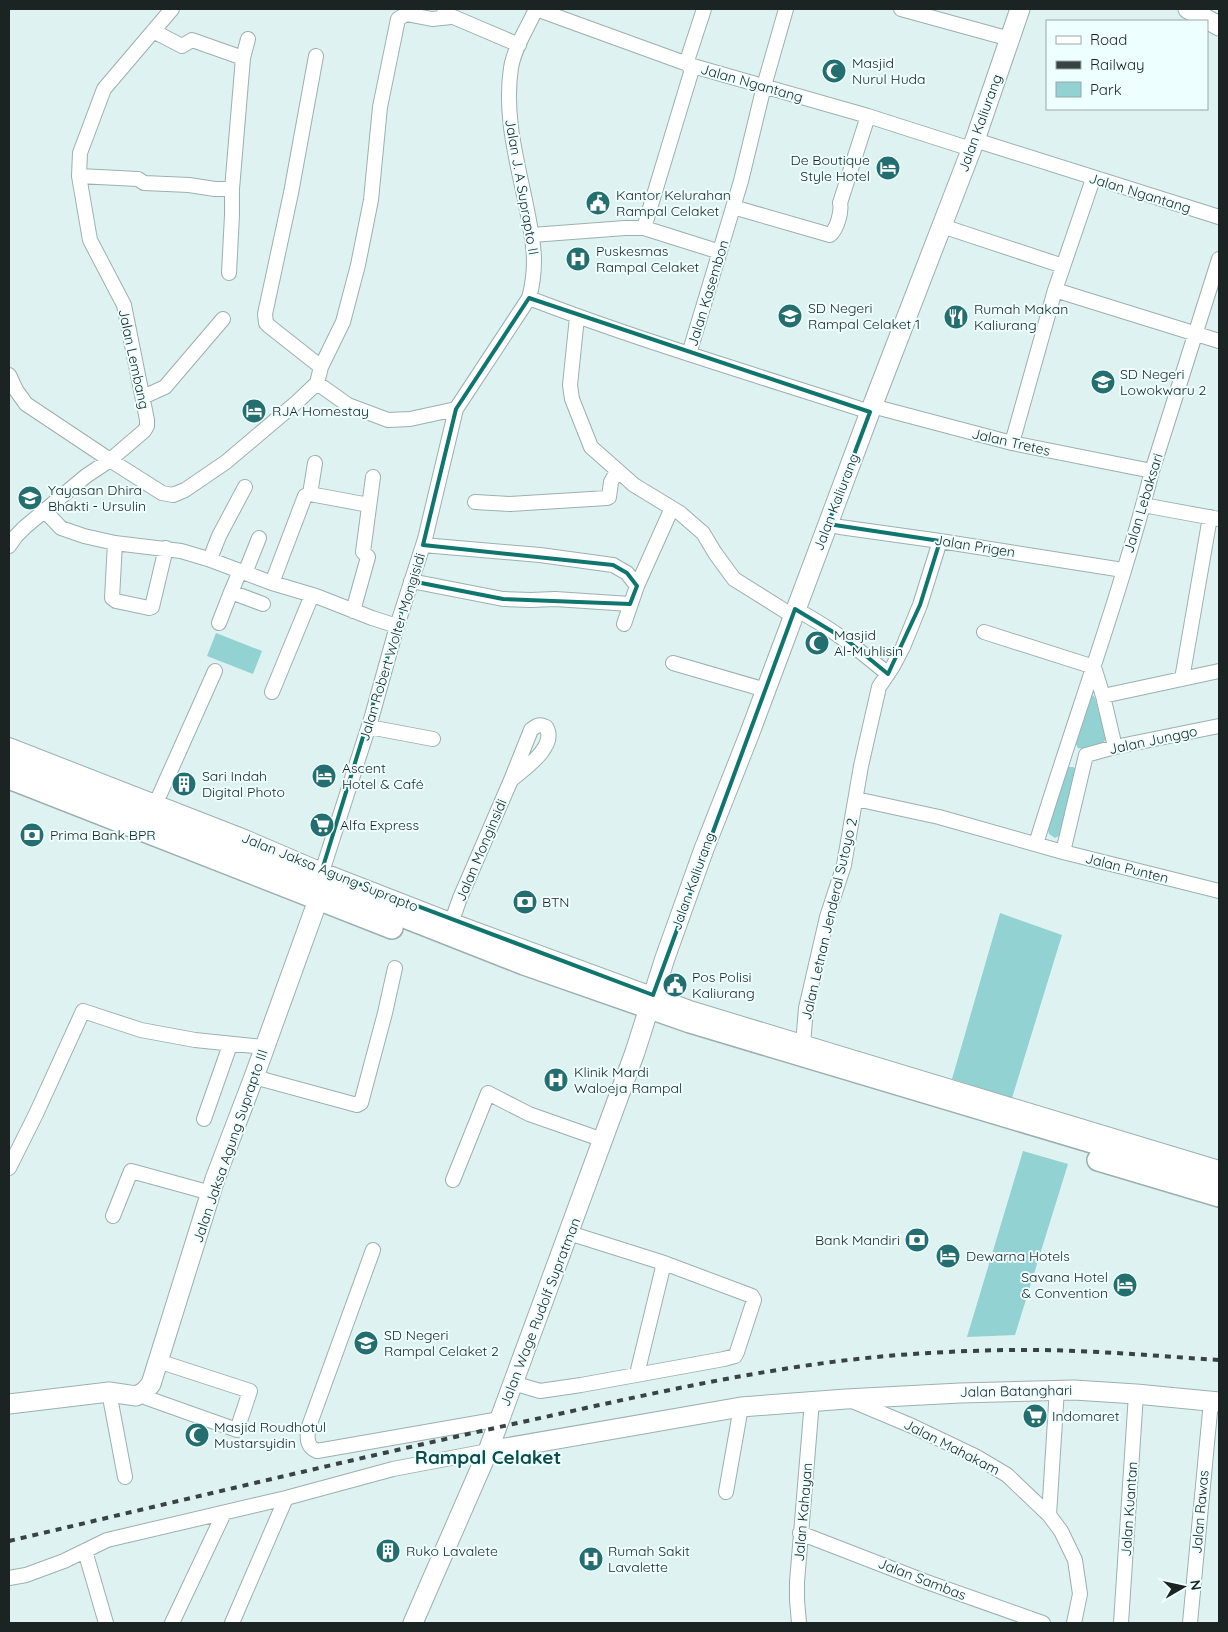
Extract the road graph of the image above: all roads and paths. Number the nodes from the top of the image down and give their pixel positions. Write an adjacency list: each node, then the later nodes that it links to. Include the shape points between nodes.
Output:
1 (172, 9): 10 (street, Jalan Lembang)
2 (536, 9): 13 (street, Jalan J. A Suprapto II); 16 (street, Jalan Ngantang)
3 (704, 9): 16 (street)
4 (786, 9): 17 (street, Jalan Kasembon)
5 (901, 9): 12 (street)
6 (1020, 9): 12 (main road, Jalan Kaliurang)
7 (1188, 9): 9 (main road)
8 (446, 13): 13 (street); 39 (street, via 432,19 406,14 398,18 380,106 371,200 358,265 343,322)
9 (1219, 26)
10 (153, 31): 15 (street, via 182,46 192,40); 20 (street, Jalan Lembang, via 104,89 80,153)
11 (248, 39): 15 (street)
12 (1010, 39): 19 (main road, Jalan Kaliurang)
13 (519, 45): 27 (street, Jalan J. A Suprapto II, via 511,67 508,105 512,141)
14 (316, 56): 39 (street, via 265,314 269,326)
15 (243, 58): 22 (street)
16 (690, 65): 17 (street, Jalan Ngantang); 26 (street)
17 (764, 86): 18 (street, Jalan Ngantang); 23 (street, Jalan Kasembon)
18 (868, 116): 19 (street, Jalan Ngantang); 23 (street, via 830,235)
19 (973, 145): 21 (street, Jalan Ngantang); 25 (main road, Jalan Kaliurang)
20 (79, 176): 22 (street); 42 (street, Jalan Lembang, via 90,240 124,305)
21 (1093, 179): 24 (street, Jalan Ngantang); 30 (street)
22 (232, 189): 31 (street)
23 (733, 207): 28 (street, Jalan Kasembon)
24 (1219, 217)
25 (942, 226): 30 (street); 44 (main road, Jalan Kaliurang)
26 (644, 228): 27 (street); 28 (street)
27 (532, 235): 33 (street, Jalan J. A Suprapto II, via 534,280)
28 (720, 252): 38 (street, Jalan Kasembon)
29 (1219, 259): 36 (street, Jalan Lebaksari)
30 (1063, 266): 32 (street)
31 (230, 273)
32 (1055, 290): 36 (street); 45 (street)
33 (529, 298): 34 (street, Jalan Tretes); 43 (street, Jalan J. A Suprapto II)
34 (577, 317): 38 (street, Jalan Tretes); 49 (street, via 570,385 572,399 591,447)
35 (223, 319): 42 (street, via 165,387)
36 (1197, 333): 37 (street); 48 (street, Jalan Lebaksari)
37 (1219, 340)
38 (689, 354): 44 (street, Jalan Tretes)
39 (321, 367): 41 (street)
40 (9, 375): 46 (street, via 26,404)
41 (316, 383): 43 (street, via 348,405 388,420 410,419); 46 (street, via 226,462 173,495 162,493)
42 (143, 397): 46 (street, Jalan Lembang, via 147,426)
43 (456, 409): 63 (street, Jalan Robert Wolter Mongisidi)
44 (871, 409): 45 (street, Jalan Tretes); 59 (main road, Jalan Kaliurang)
45 (1012, 443): 48 (street, Jalan Tretes)
46 (110, 460): 57 (street)
47 (315, 463): 52 (street)
48 (1152, 470): 55 (street, Jalan Lebaksari)
49 (617, 471): 53 (street, via 607,498 510,504); 56 (street)
50 (373, 477): 54 (street)
51 (245, 487): 66 (street)
52 (310, 494): 54 (street); 70 (street, via 305,496)
53 (476, 502)
54 (369, 504): 76 (street, via 363,552 368,558)
55 (1144, 504): 58 (street); 67 (street, Jalan Lebaksari)
56 (672, 508): 71 (street); 77 (street, via 703,533 734,579)
57 (44, 510): 62 (street, via 61,528); 64 (street)
58 (1215, 518): 87 (street)
59 (828, 524): 61 (street, Jalan Prigen); 77 (main road, Jalan Kaliurang)
60 (259, 538): 68 (street)
61 (940, 541): 67 (street, Jalan Prigen); 86 (street, Jalan Letnan Jenderal Sutoyo 2, via 920,605)
62 (115, 543): 65 (street); 65 (street, via 112,598 149,608 152,607)
63 (423, 545): 69 (street, Jalan Robert Wolter Mongisidi); 71 (street, via 540,554 612,565 627,573)
64 (9, 546)
65 (166, 548): 66 (street)
66 (210, 559): 68 (street)
67 (1123, 570): 83 (street, Jalan Lebaksari)
68 (242, 572): 70 (street); 72 (street)
69 (411, 581): 75 (street, via 503,599); 80 (street, Jalan Robert Wolter Mongisidi)
70 (272, 583): 73 (street)
71 (636, 586): 75 (street)
72 (231, 592): 74 (street); 78 (street)
73 (312, 596): 76 (street); 89 (street)
74 (263, 604)
75 (630, 604): 79 (street)
76 (353, 610): 80 (street)
77 (794, 612): 86 (street, via 817,620); 88 (main road, Jalan Kaliurang)
78 (218, 623)
79 (624, 624)
80 (397, 626): 92 (street, Jalan Robert Wolter Mongisidi)
81 (984, 632): 83 (street)
82 (673, 663): 88 (street)
83 (1094, 667): 90 (street); 96 (street, Jalan Lebaksari)
84 (215, 671): 102 (street)
85 (1219, 671): 87 (street)
86 (888, 674): 101 (street, Jalan Letnan Jenderal Sutoyo 2, via 879,687)
87 (1182, 679): 90 (street)
88 (766, 690): 110 (main road, Jalan Kaliurang, via 704,849)
89 (272, 692)
90 (1103, 696): 95 (street)
91 (1219, 726): 95 (street, Jalan Junggo)
92 (368, 727): 93 (street); 106 (street, Jalan Robert Wolter Mongisidi)
93 (432, 739)
94 (9, 745): 100 (street, Jalan Jaksa Agung Suprapto)
95 (1115, 747): 97 (street, Jalan Junggo)
96 (1066, 748): 97 (street); 103 (street, Jalan Lebaksari)
97 (1086, 755): 104 (street)
98 (10, 776): 100 (main road, Jalan Jaksa Agung Suprapto); 105 (main road, Jalan Jaksa Agung Suprapto)
99 (511, 780): 108 (street, Jalan Monginsidi)
100 (111, 792): 102 (street, Jalan Jaksa Agung Suprapto); 105 (main road, Jalan Jaksa Agung Suprapto)
101 (856, 799): 103 (street, Jalan Punten, via 939,817); 113 (street, Jalan Letnan Jenderal Sutoyo 2, via 844,866 827,917 806,1008)
102 (156, 803): 106 (street, Jalan Jaksa Agung Suprapto, via 245,837)
103 (1036, 844): 104 (street, Jalan Punten)
104 (1063, 852): 107 (street, Jalan Punten)
105 (238, 858): 106 (main road, Jalan Jaksa Agung Suprapto)
106 (320, 884): 108 (main road, Jalan Jaksa Agung Suprapto); 110 (main road, Jalan Jaksa Agung Suprapto, via 434,944 598,1003); 112 (main road, Jalan Jaksa Agung Suprapto III)
107 (1219, 891)
108 (450, 928): 110 (main road, Jalan Jaksa Agung Suprapto)
109 (395, 968): 114 (street, via 361,1103 357,1106)
110 (649, 1007): 113 (main road, via 690,1022); 116 (main road, Jalan Wage Rudolf Supratman); 117 (main road, via 828,1075 918,1105 990,1125)
111 (230, 1045): 112 (street); 115 (street); 118 (street, via 141,1030 83,1012)
112 (264, 1047): 114 (main road, Jalan Jaksa Agung Suprapto III)
113 (793, 1047): 117 (main road, via 1061,1127)
114 (254, 1077): 122 (main road, Jalan Jaksa Agung Suprapto III)
115 (204, 1119)
116 (604, 1140): 120 (street, via 528,1114 488,1093); 125 (main road, Jalan Wage Rudolf Supratman)
117 (1104, 1147): 119 (street); 121 (main road); 123 (main road)
118 (9, 1168)
119 (1219, 1168)
120 (453, 1180)
121 (1219, 1180)
122 (211, 1193): 124 (street, via 131,1171); 128 (main road, Jalan Jaksa Agung Suprapto III)
123 (1219, 1196)
124 (113, 1216)
125 (569, 1233): 127 (street); 130 (main road, Jalan Wage Rudolf Supratman)
126 (373, 1250): 140 (street, via 308,1429 312,1449)
127 (664, 1263): 129 (street); 129 (street, via 752,1296 754,1300 735,1356)
128 (158, 1362): 133 (main road, Jalan Jaksa Agung Suprapto III, via 151,1384); 133 (street, via 250,1391 237,1430 147,1398)
129 (637, 1374): 130 (street, via 540,1391)
130 (513, 1383): 140 (main road, Jalan Wage Rudolf Supratman)
131 (1057, 1390): 134 (main road, Jalan Batanghari); 135 (main road, Jalan Batanghari); 146 (street)
132 (109, 1392): 133 (main road, via 136,1396); 138 (main road); 142 (street)
133 (144, 1392)
134 (1136, 1394): 137 (main road, Jalan Batanghari); 157 (street, Jalan Kuantan)
135 (846, 1399): 136 (main road, Jalan Batanghari); 146 (street, Jalan Mahakam, via 975,1456 1008,1475)
136 (812, 1401): 139 (main road); 147 (street, Jalan Kahayan)
137 (1215, 1402): 158 (street, Jalan Rawas)
138 (9, 1404)
139 (741, 1407): 141 (main road); 143 (street)
140 (500, 1419): 141 (main road, Jalan Wage Rudolf Supratman)
141 (488, 1451): 144 (street, via 393,1469); 153 (main road, Jalan Wage Rudolf Supratman)
142 (125, 1477)
143 (726, 1492)
144 (286, 1498): 145 (street); 152 (street)
145 (224, 1513): 148 (street, via 107,1540); 151 (street)
146 (1048, 1515): 156 (street, Jalan Mahakam, via 1061,1531 1076,1560 1080,1594)
147 (800, 1533): 154 (street, Jalan Kahayan); 155 (street, Jalan Sambas)
148 (85, 1551): 149 (street, via 26,1575); 150 (street)
149 (9, 1578)
150 (106, 1623)
151 (172, 1623)
152 (232, 1623)
153 (413, 1623)
154 (799, 1623)
155 (1043, 1623)
156 (1074, 1623)
157 (1120, 1623)
158 (1190, 1623)

